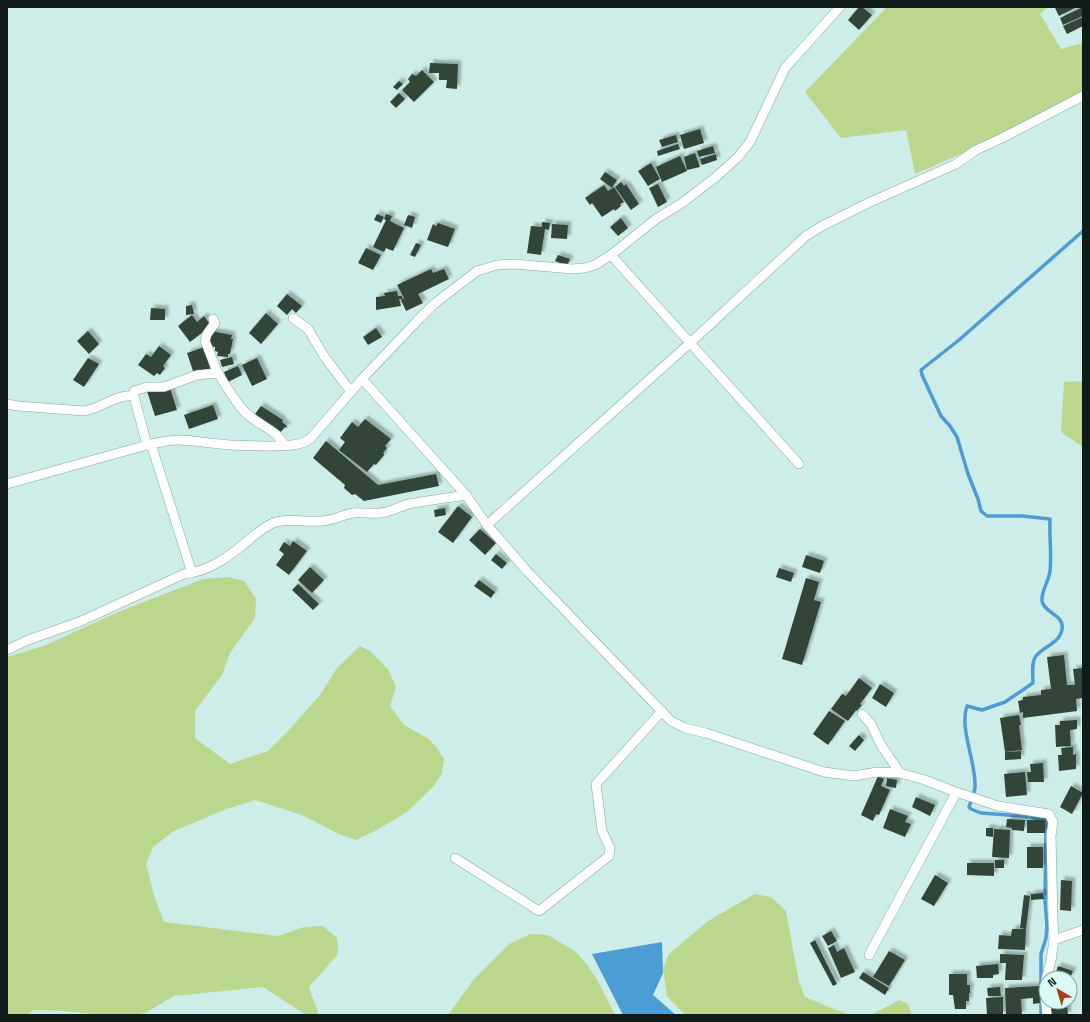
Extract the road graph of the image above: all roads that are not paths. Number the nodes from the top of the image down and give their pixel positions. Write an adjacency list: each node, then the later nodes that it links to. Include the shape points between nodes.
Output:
1 (840, 7): 3 (street, via 785,68 759,125 738,157 716,177 656,219)
2 (1083, 96): 6 (street, via 976,150 956,164 868,203 806,236)
3 (611, 255): 6 (street); 8 (street, via 595,265 584,268 514,264 497,265 477,271 434,304)
4 (293, 318): 10 (street, via 308,329 324,356)
5 (213, 319): 7 (street, via 215,323 205,341)
6 (690, 343): 14 (street); 17 (street)
7 (218, 372): 9 (street, via 197,375 164,387 146,387); 13 (street, via 246,413 278,436)
8 (362, 379): 10 (street); 16 (street)
9 (134, 391)
10 (351, 392): 13 (street, via 310,439 301,444)
11 (7, 404): 12 (street, via 84,411 134,396)
12 (149, 445): 13 (street, via 177,440 246,447); 15 (street); 18 (street)
13 (284, 445)
14 (800, 464)
15 (7, 484)
16 (466, 495): 17 (street); 18 (street, via 408,504 381,513 353,513 321,522 280,521 261,529 220,562)
17 (487, 524): 20 (street, via 527,571)
18 (192, 573): 19 (street, via 184,574 79,622)
19 (7, 650)
20 (662, 711): 22 (street, via 671,721 685,728 824,772 854,776 878,772); 24 (street, via 596,784 602,831 610,848 609,856 539,911)
21 (862, 714): 22 (street, via 871,724 881,745)
22 (900, 773): 23 (street)
23 (956, 793): 26 (street, via 998,806 1045,813 1050,816 1053,822 1051,843); 27 (street)
24 (455, 858)
25 (1083, 930): 26 (street)
26 (1054, 940): 28 (street, via 1046,978)
27 (869, 955)
28 (1047, 1015)

